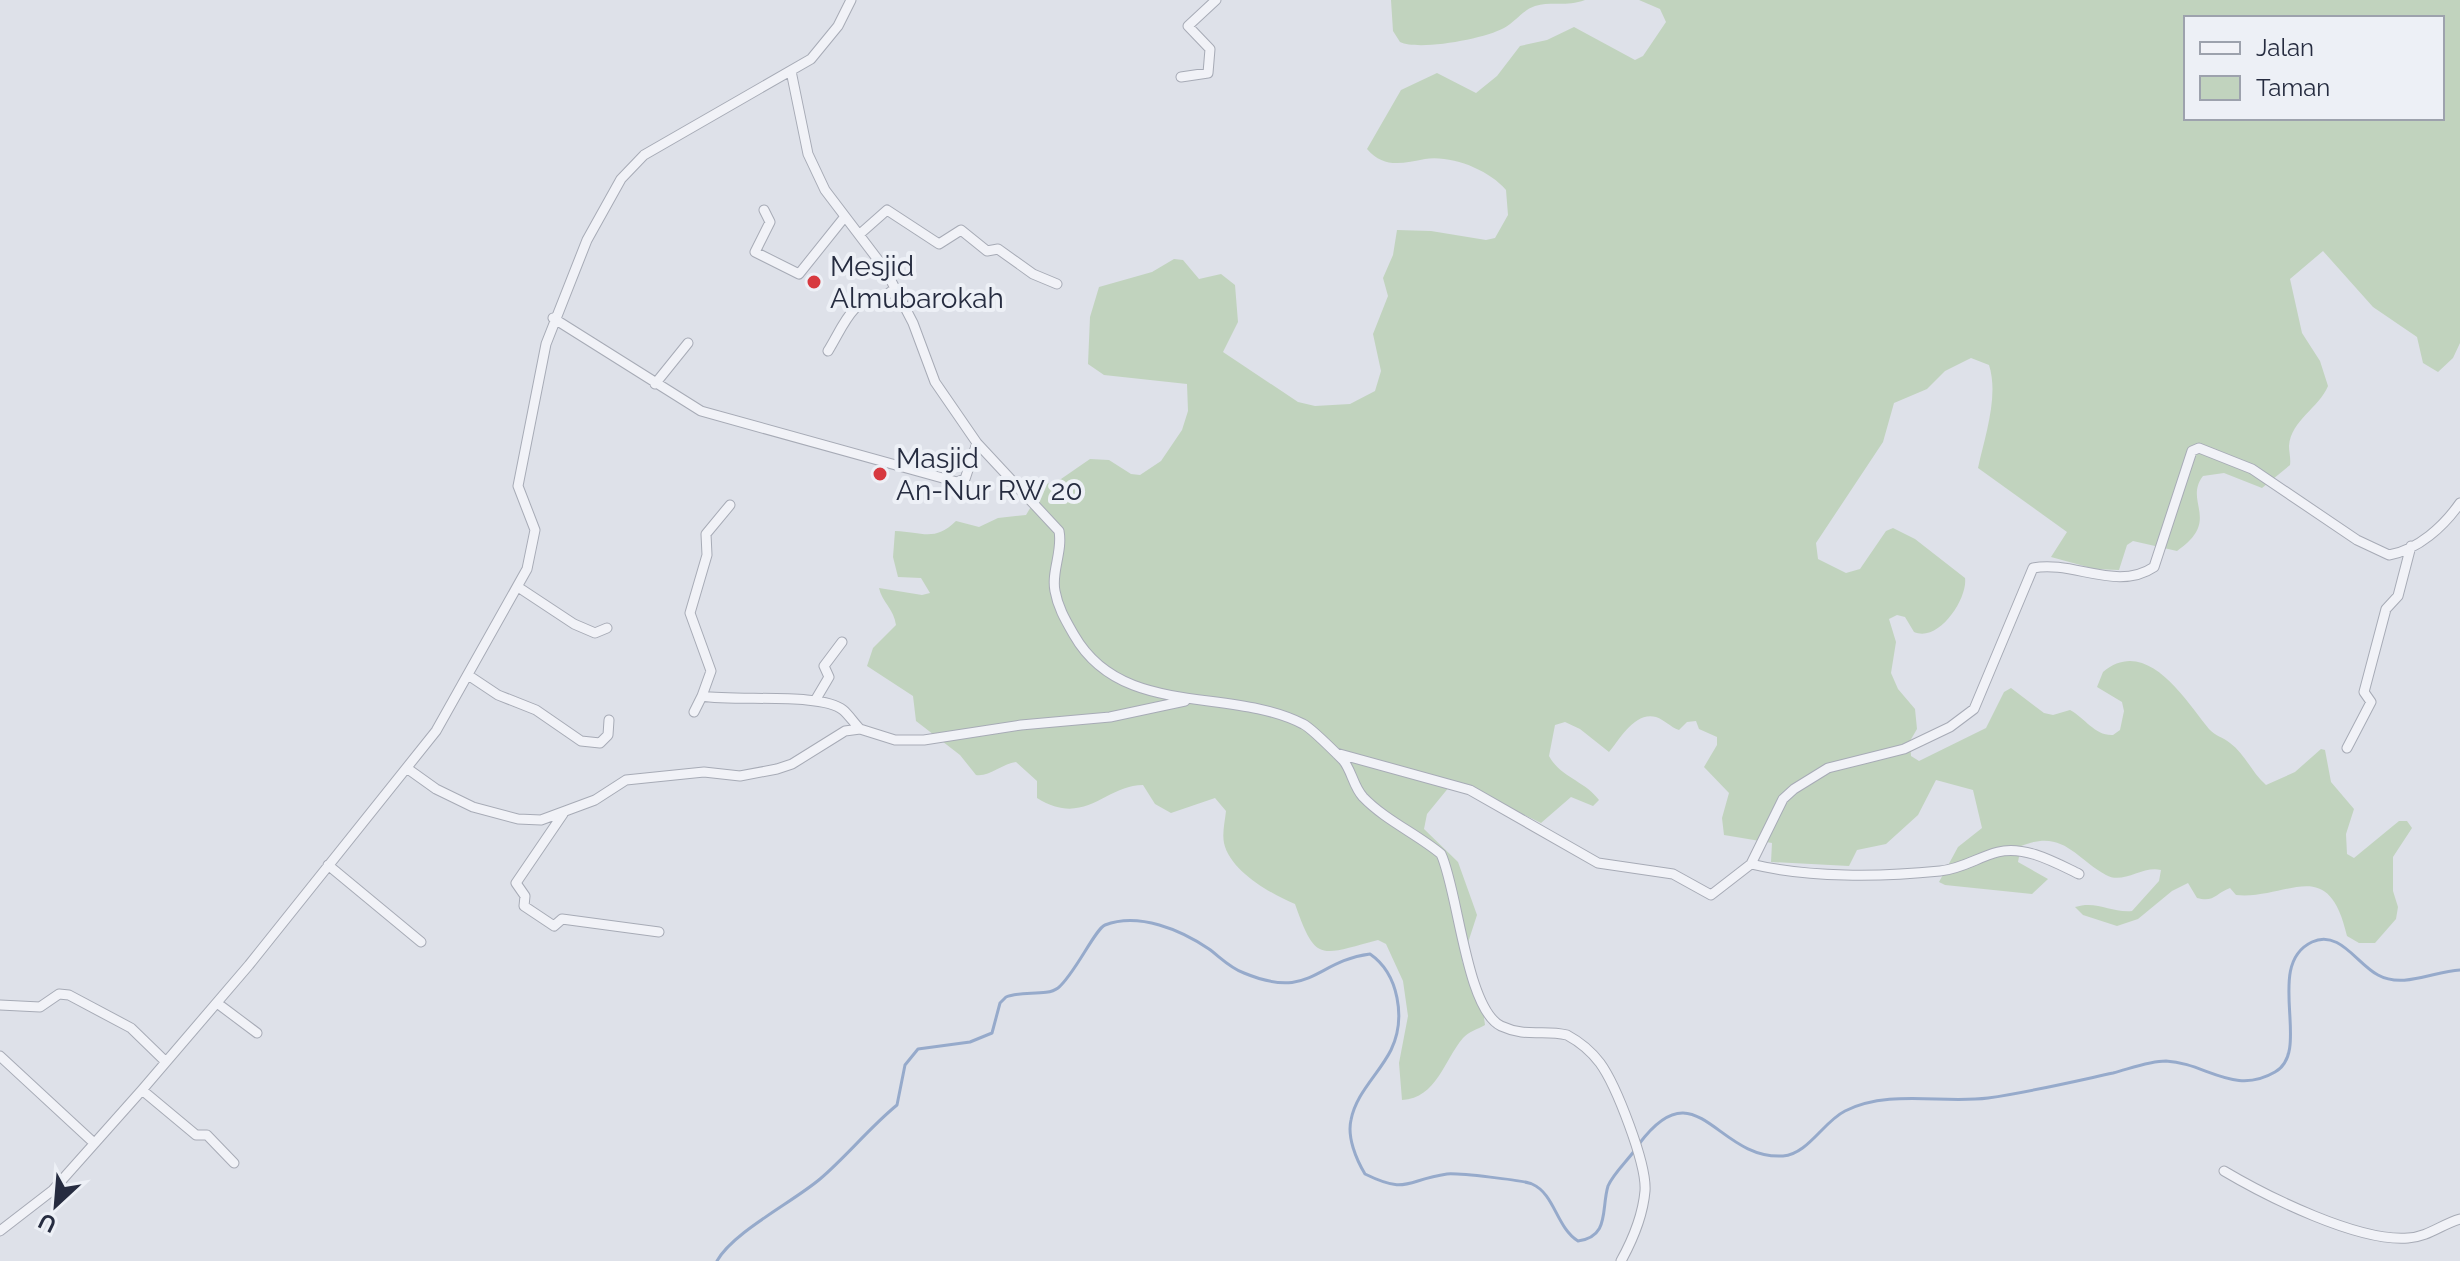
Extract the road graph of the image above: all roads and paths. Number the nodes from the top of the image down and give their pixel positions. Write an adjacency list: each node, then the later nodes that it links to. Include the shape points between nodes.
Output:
1 (851, 0): 3 (street, via 825,44)
2 (1216, 0): 4 (street, via 1188,26 1210,49 1208,73)
3 (791, 71): 6 (street, via 808,154); 10 (street, via 634,163 596,220)
4 (1181, 77)
5 (764, 210): 6 (street, via 770,222 755,252 799,274)
6 (843, 219): 7 (street)
7 (861, 233): 8 (street, via 887,210 939,244 961,230 987,251 998,249); 9 (street)
8 (1057, 284)
9 (894, 289): 12 (street, via 859,303); 14 (street, via 935,382)
10 (553, 318): 13 (street); 18 (street, via 518,486 535,530)
11 (688, 343): 13 (street)
12 (828, 351)
13 (655, 384): 14 (street, via 701,411 957,482 965,479)
14 (977, 443): 24 (street, via 1059,531 1054,588 1060,610 1089,659 1141,689)
15 (2460, 503): 17 (street, via 2445,523)
16 (730, 505): 22 (street, via 706,534 707,555 690,613 711,671)
17 (2411, 546): 28 (street, via 2398,596 2387,607 2374,651 2364,692 2371,702); 32 (street, via 2384,553 2252,469 2199,448 2192,451 2154,567 2133,576 2033,568 1974,709 1904,749 1828,768 1794,789 1783,799)
18 (518, 587): 19 (street, via 589,631); 21 (street)
19 (607, 628)
20 (842, 642): 23 (street, via 825,664 829,677)
21 (468, 675): 26 (street, via 498,695 536,710 581,741 600,743 608,735); 30 (street)
22 (702, 696): 23 (street); 25 (street)
23 (816, 699): 27 (street, via 840,707)
24 (1190, 700): 27 (street, via 1110,717 924,740 895,740); 29 (street, via 1276,714 1305,725)
25 (694, 712)
26 (609, 720)
27 (860, 729): 31 (street, via 838,733 792,764 768,772 626,780)
28 (2347, 748)
29 (1333, 752): 32 (street, via 1470,790 1598,863 1673,874 1709,894); 48 (street, via 1372,806 1441,854 1468,967 1492,1019 1525,1035 1557,1032 1580,1042 1608,1077 1628,1122 1645,1190)
30 (408, 769): 31 (street, via 452,798 495,815 529,820); 33 (street)
31 (563, 814): 35 (street, via 516,883 525,896 524,906 554,926 562,919)
32 (1751, 864): 34 (street, via 1799,874 1927,872 1957,869 2012,850)
33 (328, 865): 36 (street); 37 (street)
34 (2079, 874)
35 (659, 932)
36 (421, 942)
37 (217, 1003): 39 (street); 41 (street)
38 (0, 1005): 41 (street, via 40,1007 59,994 69,995 131,1028)
39 (257, 1033)
40 (0, 1056): 43 (street)
41 (166, 1062): 42 (street)
42 (142, 1090): 43 (street); 44 (street, via 196,1135 207,1135)
43 (94, 1143): 47 (street, via 53,1190)
44 (234, 1163)
45 (2224, 1171): 46 (street, via 2279,1201 2373,1235 2416,1237)
46 (2460, 1219)
47 (0, 1231)
48 (1621, 1261)

